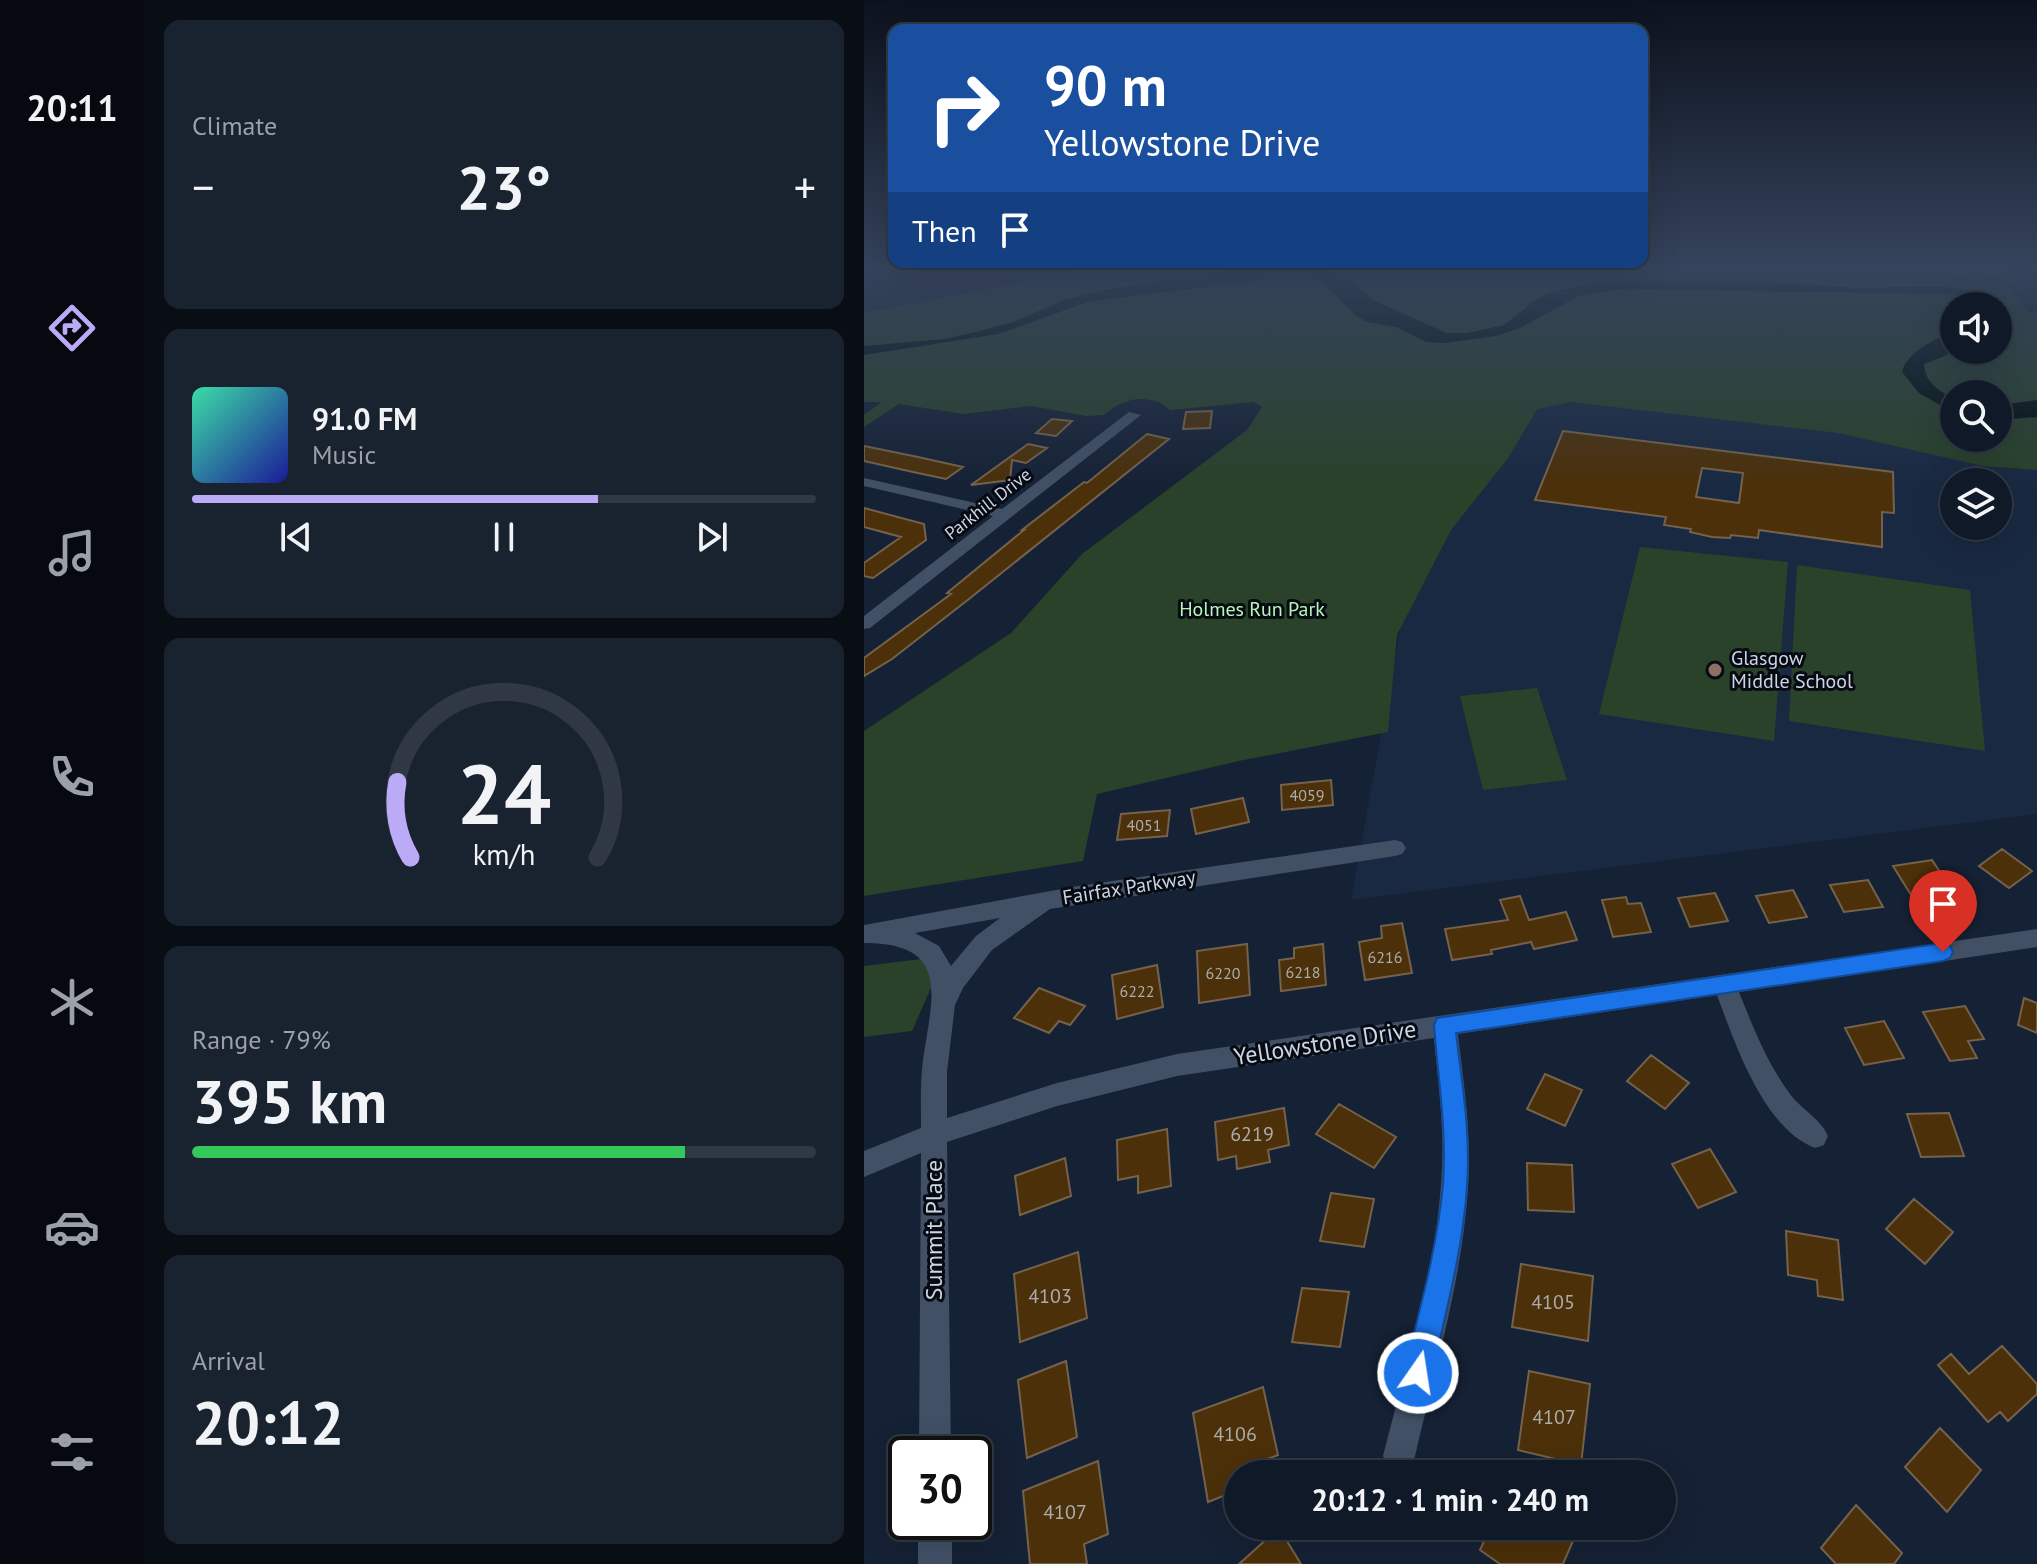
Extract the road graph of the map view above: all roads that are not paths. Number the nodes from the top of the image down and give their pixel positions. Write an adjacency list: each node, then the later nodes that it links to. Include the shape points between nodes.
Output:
1 (1134, 415): 3 (street, Parkhill Drive)
2 (864, 482): 3 (street)
3 (1007, 515): 4 (street, Parkhill Drive)
4 (864, 624)
5 (1395, 848): 6 (street, Fairfax Parkway)
6 (1078, 895): 7 (street, Fairfax Parkway); 10 (street, Summit Place, via 1034,909 986,940 952,983)
7 (864, 933): 10 (street, Summit Place, via 898,936 931,953 945,986)
8 (2037, 938): 9 (street, Yellowstone Drive)
9 (1724, 984): 11 (street, Yellowstone Drive); 13 (street, via 1766,1085)
10 (943, 1006): 12 (street, Summit Place, via 934,1072)
11 (1445, 1025): 12 (street, Yellowstone Drive, via 1100,1081); 16 (street, via 1455,1186 1444,1264)
12 (934, 1134): 14 (street, Yellowstone Drive); 15 (street, Summit Place)
13 (1815, 1136)
14 (864, 1164)
15 (935, 1436)
16 (1399, 1456)
17 (935, 1540): 18 (street)
18 (935, 1564)

